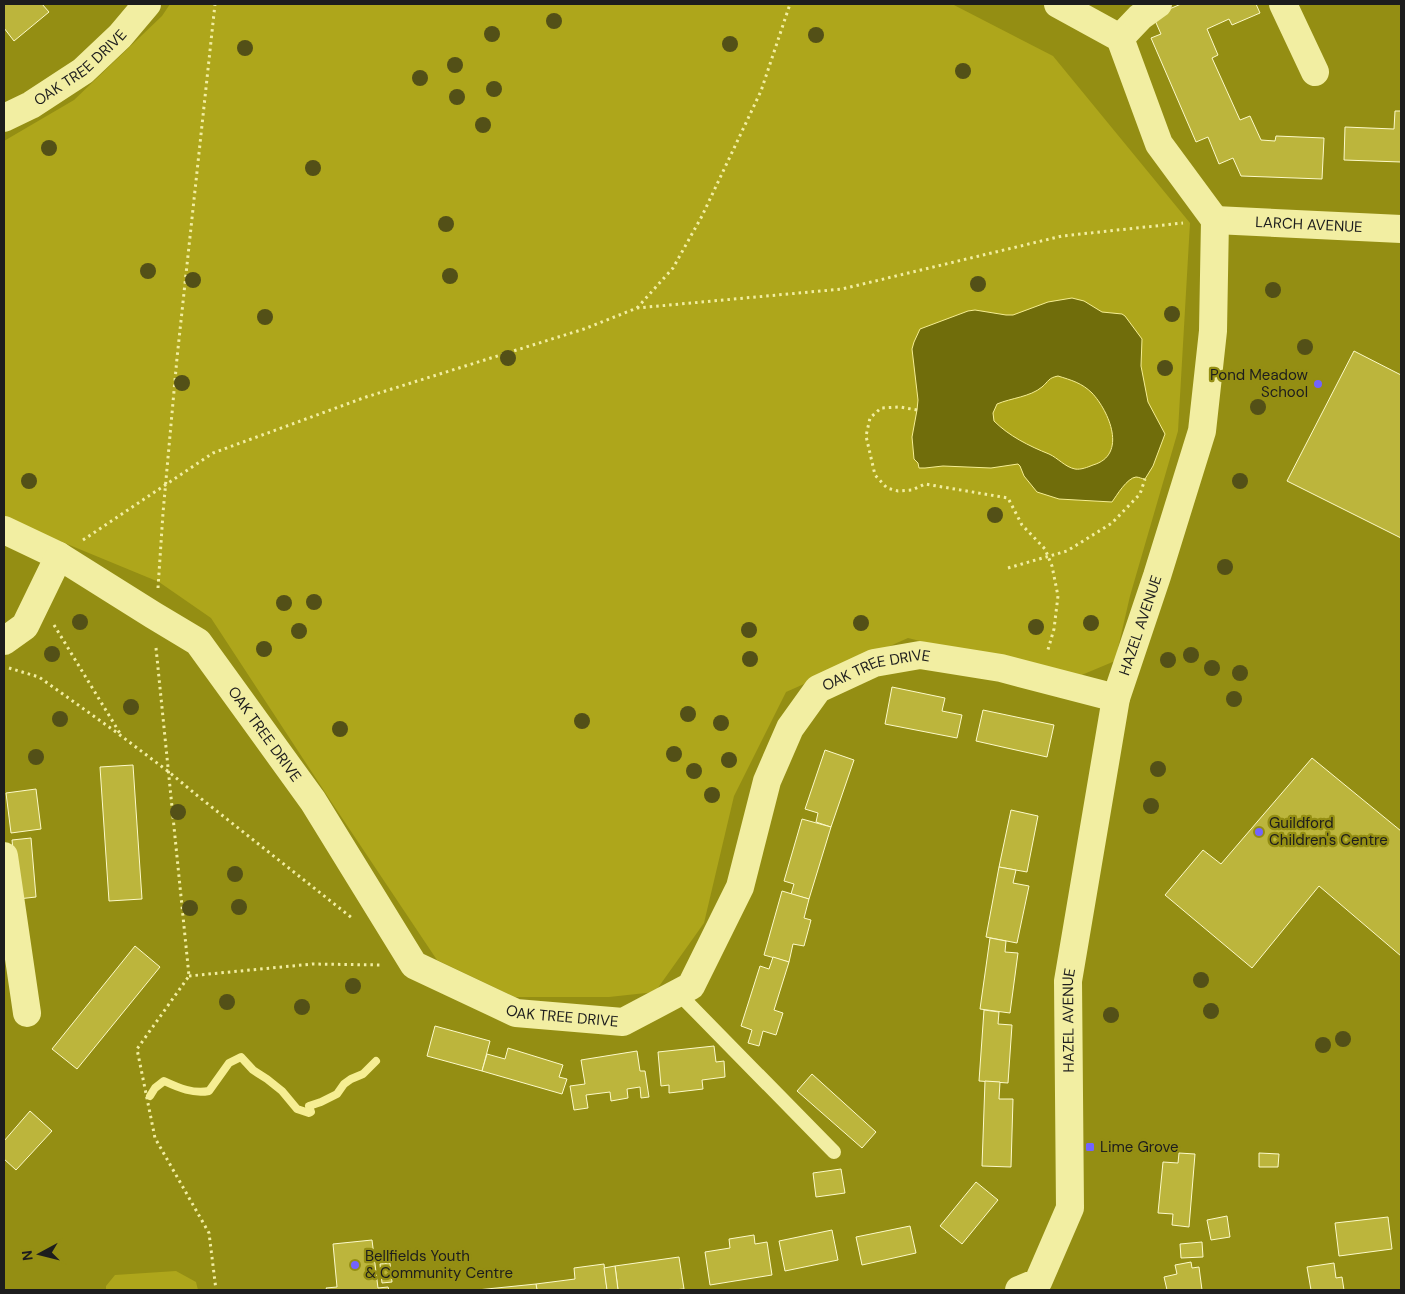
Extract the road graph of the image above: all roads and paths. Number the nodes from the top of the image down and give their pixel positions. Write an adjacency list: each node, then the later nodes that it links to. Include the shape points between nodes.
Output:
1 (147, 4): 9 (street, OAK TREE DRIVE, via 120,36 83,71 31,105)
2 (215, 4): 15 (path)
3 (790, 4): 12 (path, via 761,90 702,216 673,268)
4 (1058, 4): 7 (street)
5 (1158, 4): 7 (street)
6 (1284, 4): 8 (street)
7 (1120, 38): 10 (street, via 1159,144)
8 (1315, 72)
9 (4, 118)
10 (1215, 220): 11 (street, LARCH AVENUE); 12 (path, via 1062,236 842,289); 25 (street, HAZEL AVENUE, via 1213,331 1202,431)
11 (1401, 229)
12 (637, 308): 15 (path, via 366,397 213,453)
13 (917, 410): 18 (path, via 881,408 870,418 866,436 875,475 887,488 898,491 912,490 925,484 1008,498 1022,525 1045,548)
14 (1145, 479): 18 (path, via 1140,494 1112,523 1067,551)
15 (165, 485): 17 (path); 21 (path, via 160,582)
16 (4, 530): 17 (street, OAK TREE DRIVE)
17 (59, 556): 20 (street); 21 (street, OAK TREE DRIVE)
18 (1049, 557): 19 (path); 24 (path, via 1058,596 1054,629)
19 (1008, 568)
20 (38, 599): 22 (street, via 26,626); 26 (path)
21 (153, 615): 27 (path); 30 (street, OAK TREE DRIVE, via 198,642 313,801)
22 (4, 641)
23 (4, 669): 26 (path, via 39,677)
24 (1040, 678): 25 (street, OAK TREE DRIVE); 32 (street, OAK TREE DRIVE, via 920,655 874,663 818,688 790,728 767,782 740,887 691,986)
25 (1116, 698): 35 (street, HAZEL AVENUE, via 1068,980 1070,1208)
26 (123, 737): 27 (path)
27 (169, 772): 29 (path); 31 (path)
28 (4, 856): 33 (street)
29 (352, 918)
30 (414, 965): 31 (path, via 312,964); 32 (street, OAK TREE DRIVE, via 516,1013 623,1022)
31 (189, 976): 36 (path, via 137,1049 155,1138 209,1234)
32 (678, 993): 34 (lane)
33 (27, 1014)
34 (834, 1152)
35 (1036, 1288)
36 (216, 1290)

